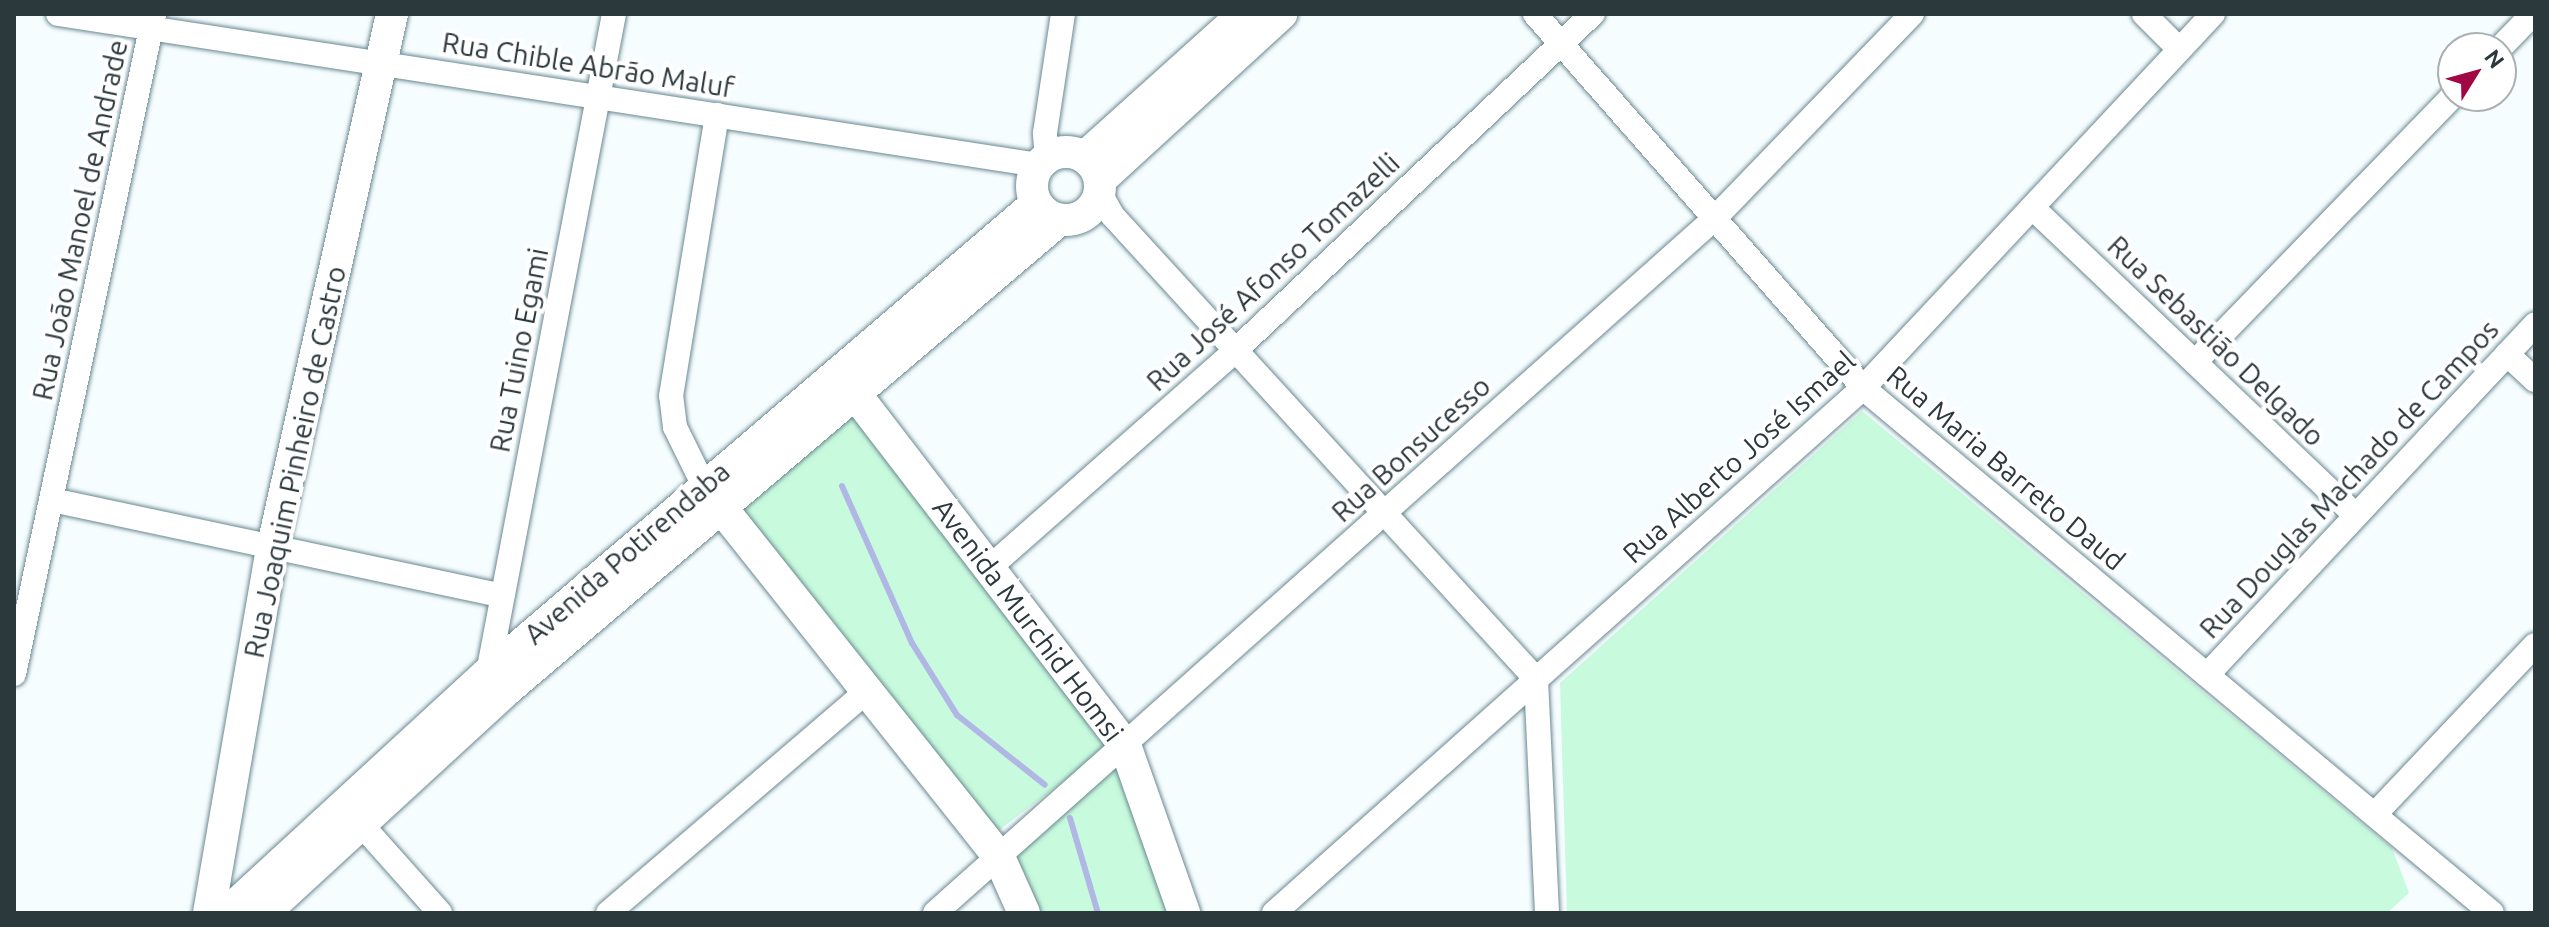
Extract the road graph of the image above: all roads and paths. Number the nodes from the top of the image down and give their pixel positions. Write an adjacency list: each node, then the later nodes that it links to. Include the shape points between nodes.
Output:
1 (58, 14): 13 (street, Rua Chible Abrão Maluf)
2 (392, 14): 17 (main road, Rua Joaquim Pinheiro de Castro)
3 (614, 14): 18 (street, Rua Tuino Egami)
4 (1063, 14): 21 (street)
5 (1244, 14): 21 (main road, Avenida Potirendaba)
6 (1281, 14): 21 (main road, Avenida Potirendaba)
7 (1535, 14): 15 (street, Rua Maria Barreto Daud)
8 (1593, 14): 15 (street, Rua José Afonso Tomazelli)
9 (1912, 14): 23 (street, Rua Bonsucesso)
10 (2144, 14): 16 (street)
11 (2213, 14): 16 (street, Rua Alberto José Ismael)
12 (2533, 14): 14 (street)
13 (152, 21): 17 (street, Rua Chible Abrão Maluf); 32 (street, Rua João Manoel de Andrade)
14 (2516, 32)
15 (1561, 46): 23 (street, Rua Maria Barreto Daud); 25 (street, Rua José Afonso Tomazelli)
16 (2179, 49): 22 (street, Rua Alberto José Ismael)
17 (383, 63): 18 (street, Rua Chible Abrão Maluf); 35 (main road, Rua Joaquim Pinheiro de Castro)
18 (599, 96): 20 (street, Rua Chible Abrão Maluf); 37 (street, Rua Tuino Egami)
19 (2437, 112): 27 (street)
20 (717, 115): 21 (street, Rua Chible Abrão Maluf); 31 (street, via 671,396 675,427)
21 (1064, 179): 25 (street); 30 (main road, Avenida Potirendaba); 31 (main road, Avenida Potirendaba)
22 (2035, 210): 27 (street, Rua Sebastião Delgado); 29 (street, Rua Alberto José Ismael)
23 (1714, 219): 29 (street, Rua Maria Barreto Daud); 33 (street, Rua Bonsucesso)
24 (2535, 324): 26 (street, Rua Douglas Machado de Campos)
25 (1237, 349): 33 (street); 36 (street, Rua José Afonso Tomazelli)
26 (2507, 354): 28 (street); 34 (street, Rua Douglas Machado de Campos)
27 (2195, 362): 34 (street, Rua Sebastião Delgado)
28 (2535, 380)
29 (1863, 388): 40 (street, Rua Maria Barreto Daud); 41 (street, Rua Alberto José Ismael)
30 (853, 391): 31 (main road, Avenida Potirendaba); 36 (main road, Avenida Murchid Homsi)
31 (713, 496): 42 (main road, Avenida Potirendaba); 43 (main road)
32 (52, 500): 35 (street); 39 (street, Rua João Manoel de Andrade)
33 (1385, 512): 41 (street); 44 (street, Rua Bonsucesso)
34 (2355, 515): 40 (street, Rua Douglas Machado de Campos)
35 (272, 550): 37 (street); 48 (main road, Rua Joaquim Pinheiro de Castro)
36 (989, 568): 44 (main road, Avenida Murchid Homsi)
37 (502, 596): 42 (street, Rua Tuino Egami)
38 (2535, 645): 46 (street)
39 (14, 674)
40 (2207, 675): 46 (street, Rua Maria Barreto Daud)
41 (1536, 679): 56 (street, Rua Alberto José Ismael); 57 (street)
42 (496, 682): 45 (main road, Avenida Potirendaba)
43 (867, 691): 47 (main road); 52 (street)
44 (1125, 745): 47 (street, Rua Bonsucesso); 55 (main road, Avenida Murchid Homsi)
45 (351, 813): 49 (main road, Avenida Potirendaba); 50 (main road, Avenida Potirendaba); 51 (street)
46 (2376, 813): 58 (street, Rua Maria Barreto Daud)
47 (999, 857): 53 (street, Rua Bonsucesso); 54 (main road)
48 (209, 913)
49 (227, 913)
50 (264, 913)
51 (440, 913)
52 (608, 913)
53 (935, 913)
54 (1024, 913)
55 (1184, 913)
56 (1274, 913)
57 (1547, 913)
58 (2492, 913)

